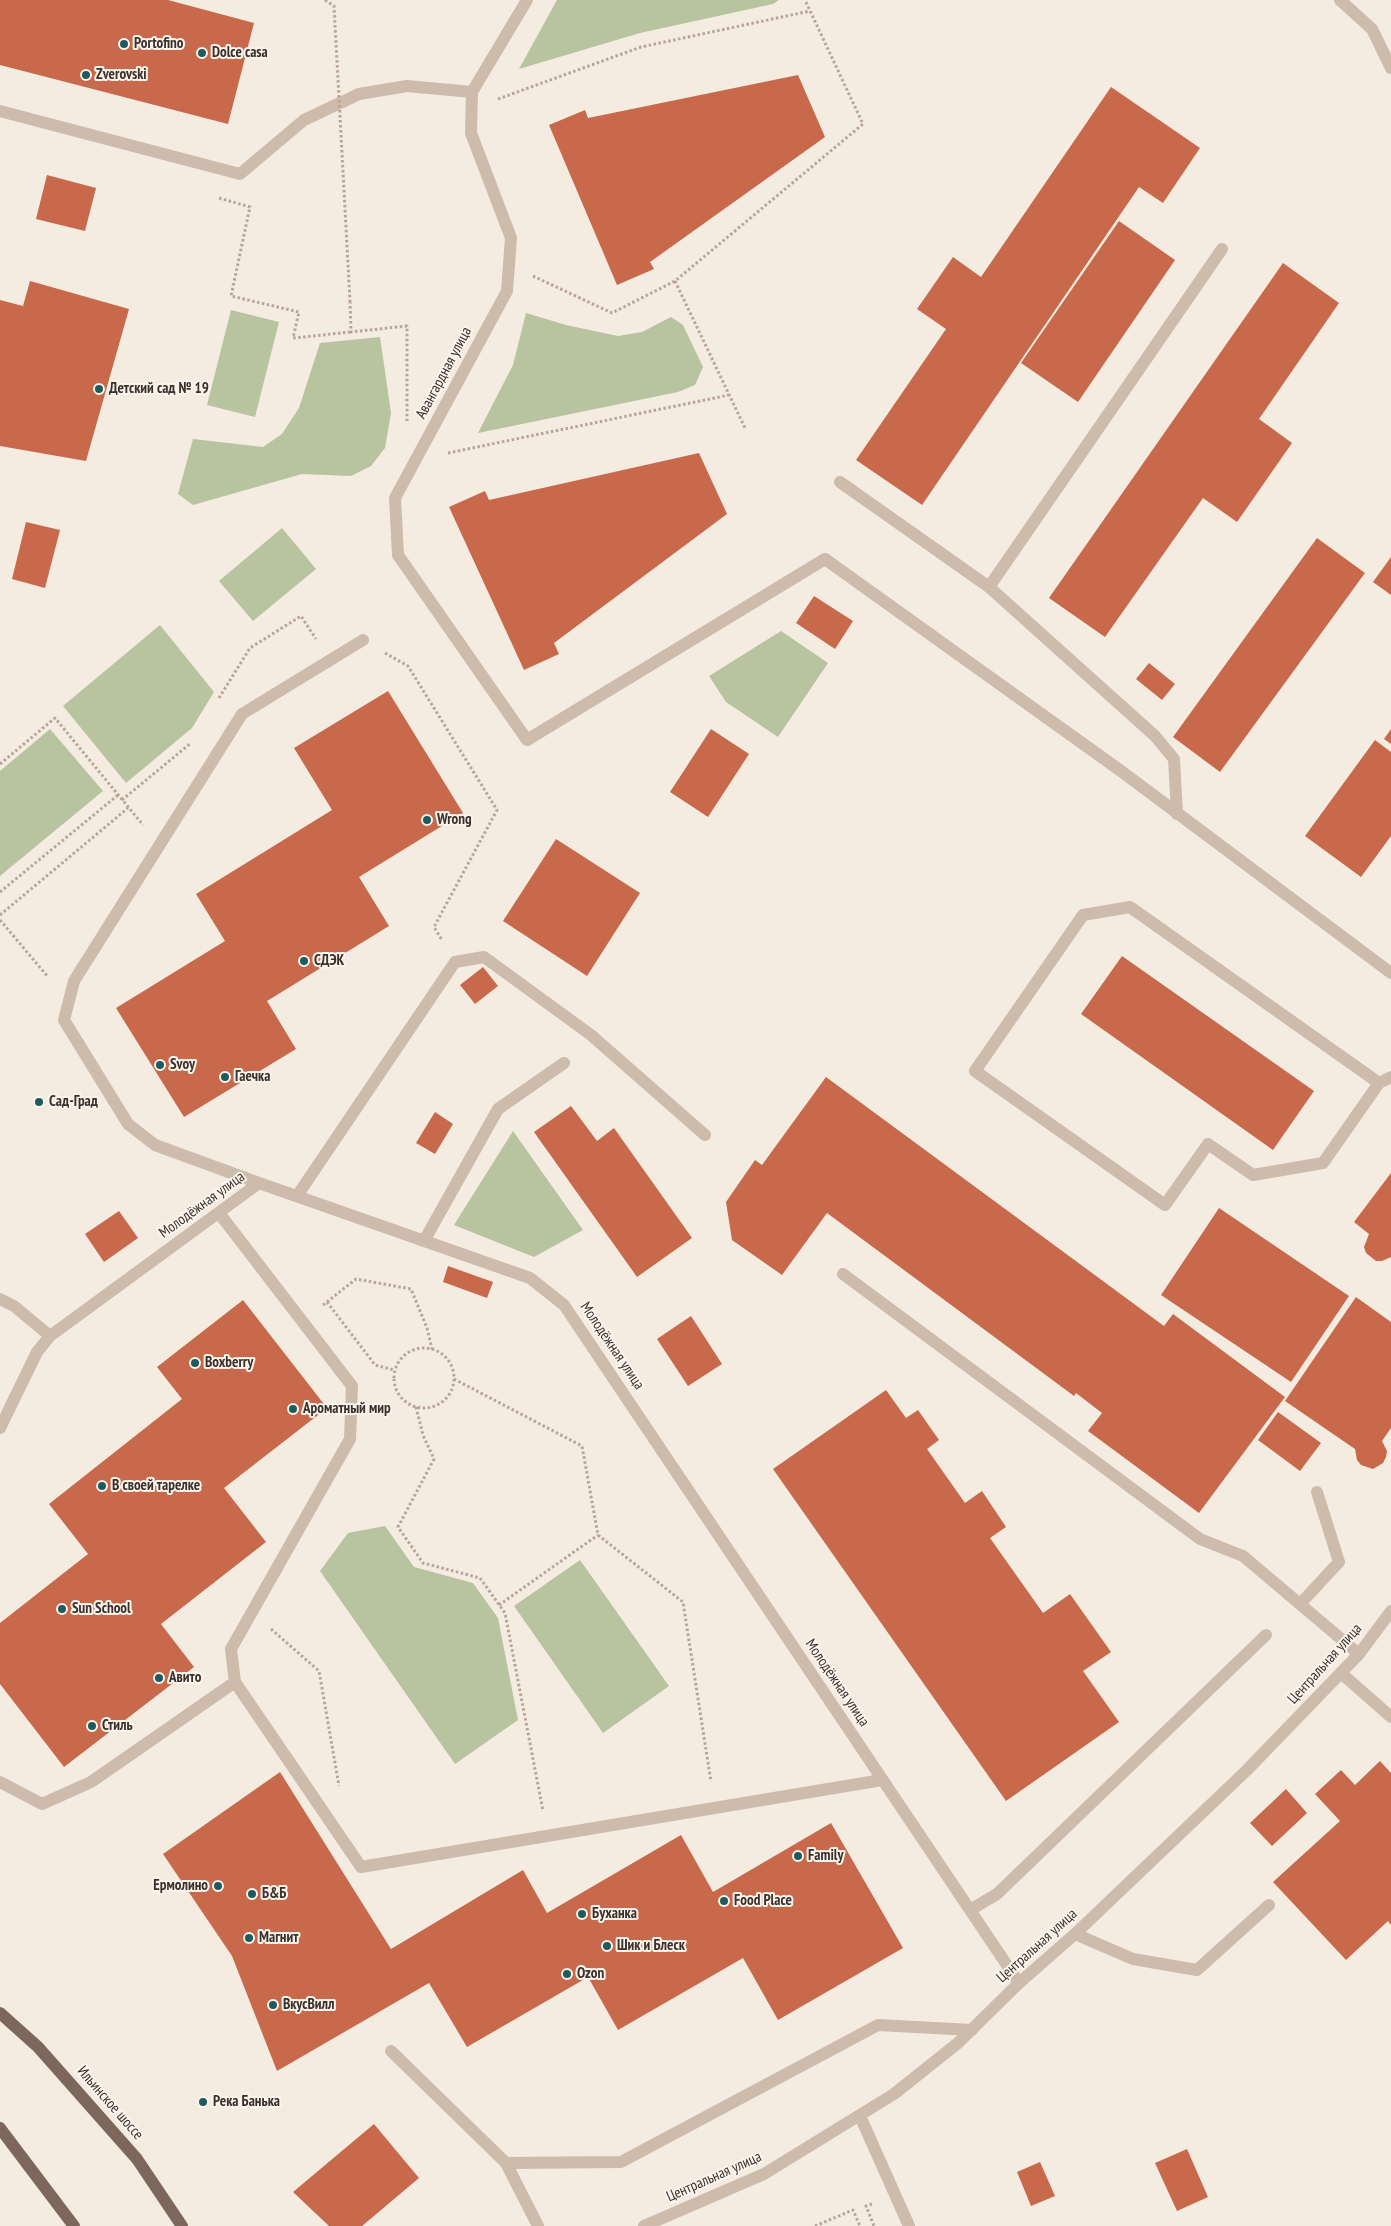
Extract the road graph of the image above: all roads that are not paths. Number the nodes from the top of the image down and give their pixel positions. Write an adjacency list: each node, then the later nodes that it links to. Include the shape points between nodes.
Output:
1 (527, 0): 4 (street)
2 (1340, 0): 3 (street, via 1372,29)
3 (1391, 68)
4 (472, 92): 5 (street, via 407,86 359,94 304,120 240,174); 10 (street, Авангардная улица, via 471,133 511,238 506,291 396,498 398,555 527,740 825,559)
5 (0, 111)
6 (1222, 249): 8 (street)
7 (840, 482): 8 (street)
8 (989, 588): 10 (street, via 1161,743 1174,759)
9 (363, 640): 16 (street, via 242,714 74,981 64,1020 128,1124 155,1145)
10 (1177, 814): 11 (street)
11 (1391, 973)
12 (564, 1063): 19 (street, via 498,1109)
13 (1391, 1077): 14 (street)
14 (1379, 1083): 14 (street, via 1130,907 1082,915 975,1071 1165,1205 1208,1144 1253,1175 1323,1163)
15 (705, 1135): 17 (street, via 591,1035 484,957 455,962)
16 (259, 1183): 17 (street, Молодёжная улица); 18 (street, Молодёжная улица)
17 (297, 1196): 19 (street, Молодёжная улица)
18 (219, 1213): 22 (street, Молодёжная улица); 30 (street, via 352,1386 350,1439 231,1649)
19 (424, 1241): 32 (street, Молодёжная улица, via 530,1278 564,1304)
20 (843, 1274): 25 (street, via 1200,1539 1243,1556)
21 (0, 1299): 22 (street, via 14,1306)
22 (50, 1336): 23 (street, Молодёжная улица, via 37,1352)
23 (0, 1428)
24 (1317, 1492): 25 (street, via 1339,1562)
25 (1300, 1604): 28 (street)
26 (1391, 1611): 28 (street, Центральная улица)
27 (1266, 1634): 35 (street, via 997,1894)
28 (1359, 1654): 29 (street, Центральная улица)
29 (1341, 1673): 31 (street); 36 (street, Центральная улица, via 1247,1770)
30 (235, 1682): 32 (street, via 361,1867); 33 (street, via 91,1782 42,1804)
31 (1391, 1717)
32 (882, 1780): 35 (street, Молодёжная улица)
33 (0, 1782)
34 (1269, 1905): 36 (street, via 1197,1970 1133,1959)
35 (970, 1910): 37 (street, Молодёжная улица)
36 (1075, 1934): 37 (street, Центральная улица)
37 (1019, 1983): 39 (street, Центральная улица)
38 (0, 2012): 45 (main road, Ильинское шоссе, via 38,2047 137,2159)
39 (972, 2030): 41 (street, Центральная улица, via 894,2094); 43 (street, via 878,2025 621,2162)
40 (391, 2051): 43 (street)
41 (860, 2116): 47 (street, Центральная улица, via 764,2174); 48 (street)
42 (0, 2128): 44 (main road)
43 (506, 2164): 46 (street)
44 (74, 2226)
45 (182, 2226)
46 (538, 2226)
47 (644, 2226)
48 (909, 2226)

